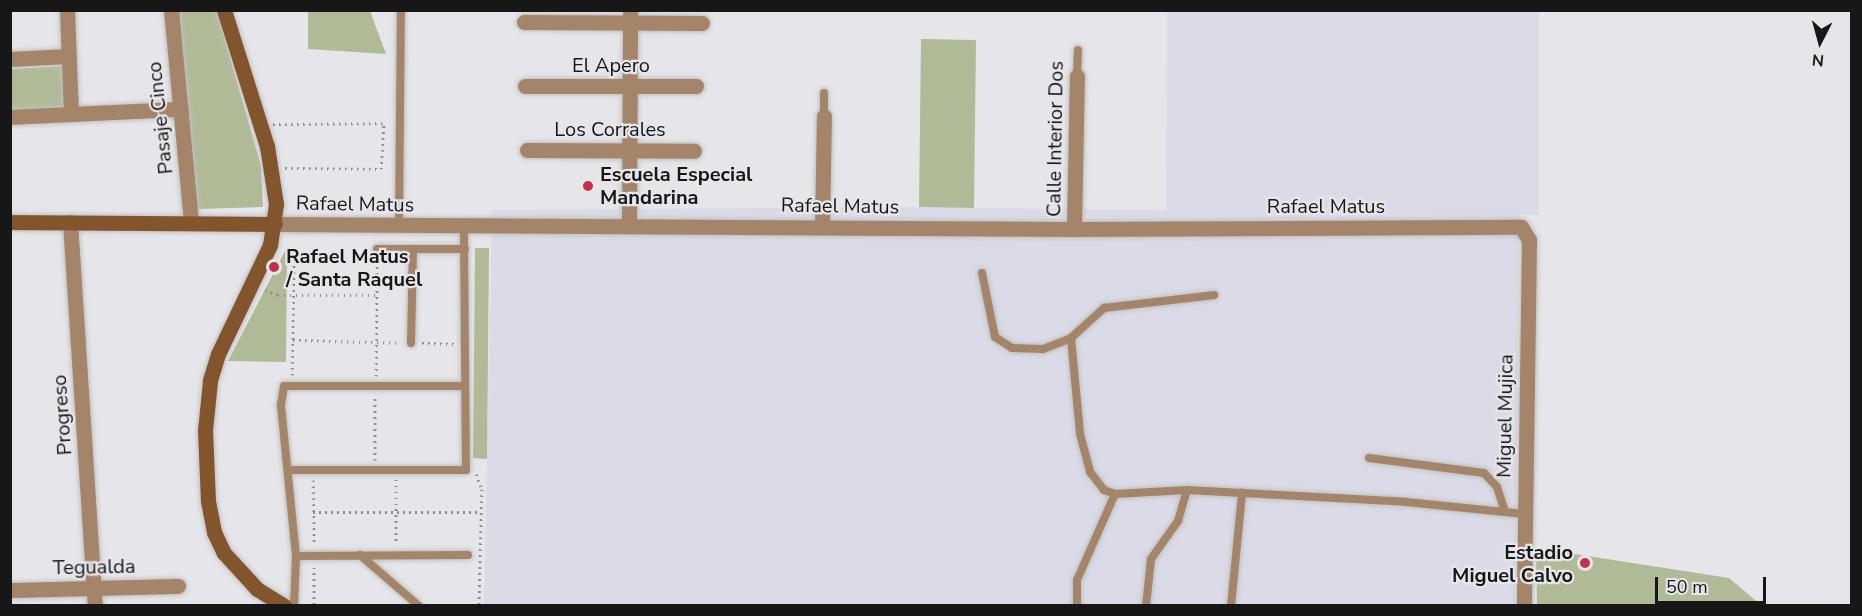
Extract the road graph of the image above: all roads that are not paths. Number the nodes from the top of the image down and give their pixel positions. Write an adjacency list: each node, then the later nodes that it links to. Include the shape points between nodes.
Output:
1 (67, 10): 9 (street)
2 (171, 10): 16 (street, Pasaje Cinco)
3 (224, 10): 26 (main road, via 273,168)
4 (401, 10): 28 (lane)
5 (630, 16): 6 (street); 7 (street); 13 (street)
6 (524, 22)
7 (702, 23)
8 (1078, 50): 11 (lane, Calle Interior Dos)
9 (69, 56): 10 (street); 17 (street)
10 (10, 59)
11 (1077, 76): 31 (street, Calle Interior Dos)
12 (525, 86): 13 (street, El Apero)
13 (630, 86): 14 (street, El Apero); 21 (street)
14 (696, 86)
15 (824, 93): 18 (lane)
16 (181, 109): 17 (street); 25 (street, Pasaje Cinco)
17 (71, 114): 19 (street)
18 (824, 116): 30 (street)
19 (10, 117)
20 (526, 150): 21 (street, Los Corrales)
21 (629, 150): 22 (street, Los Corrales); 27 (street)
22 (694, 151)
23 (10, 222): 24 (main road, Rafael Matus)
24 (70, 222): 25 (main road, Rafael Matus); 52 (street, Progreso)
25 (192, 222): 26 (main road, Rafael Matus)
26 (275, 224): 28 (street, Rafael Matus); 55 (main road, via 210,381 206,410 208,501 214,532 224,553 257,588)
27 (629, 225): 29 (street, Rafael Matus); 30 (street, Rafael Matus)
28 (399, 226): 29 (street, Rafael Matus)
29 (464, 226): 35 (lane)
30 (822, 227): 31 (street, Rafael Matus)
31 (1074, 229): 32 (street, Rafael Matus)
32 (1525, 229): 47 (street, Miguel Mujica, via 1529,240)
33 (377, 249): 34 (lane)
34 (413, 249): 35 (lane); 39 (lane)
35 (465, 249): 40 (lane)
36 (982, 273): 38 (lane, via 995,338 1012,348 1043,349)
37 (1214, 295): 38 (lane, via 1104,308)
38 (1071, 338): 45 (lane, via 1078,422 1090,472 1097,484)
39 (411, 343)
40 (465, 386): 42 (lane, via 466,470); 42 (lane, via 284,386 281,405)
41 (1370, 458): 46 (lane, via 1484,473 1497,487)
42 (288, 471): 50 (lane)
43 (1187, 490): 44 (lane); 45 (lane); 59 (lane, via 1179,521 1151,559)
44 (1242, 493): 46 (lane); 60 (lane)
45 (1115, 494): 58 (lane, via 1079,573)
46 (1505, 512): 47 (lane)
47 (1524, 514): 61 (street, Miguel Mujica)
48 (360, 555): 49 (lane); 50 (lane); 57 (lane)
49 (468, 555)
50 (296, 556): 56 (lane)
51 (178, 586): 52 (street, Tegualda)
52 (95, 588): 53 (street, Tegualda); 54 (street, Progreso)
53 (10, 590)
54 (95, 606)
55 (284, 606)
56 (294, 606)
57 (419, 606)
58 (1077, 606)
59 (1146, 606)
60 (1231, 606)
61 (1524, 606)

